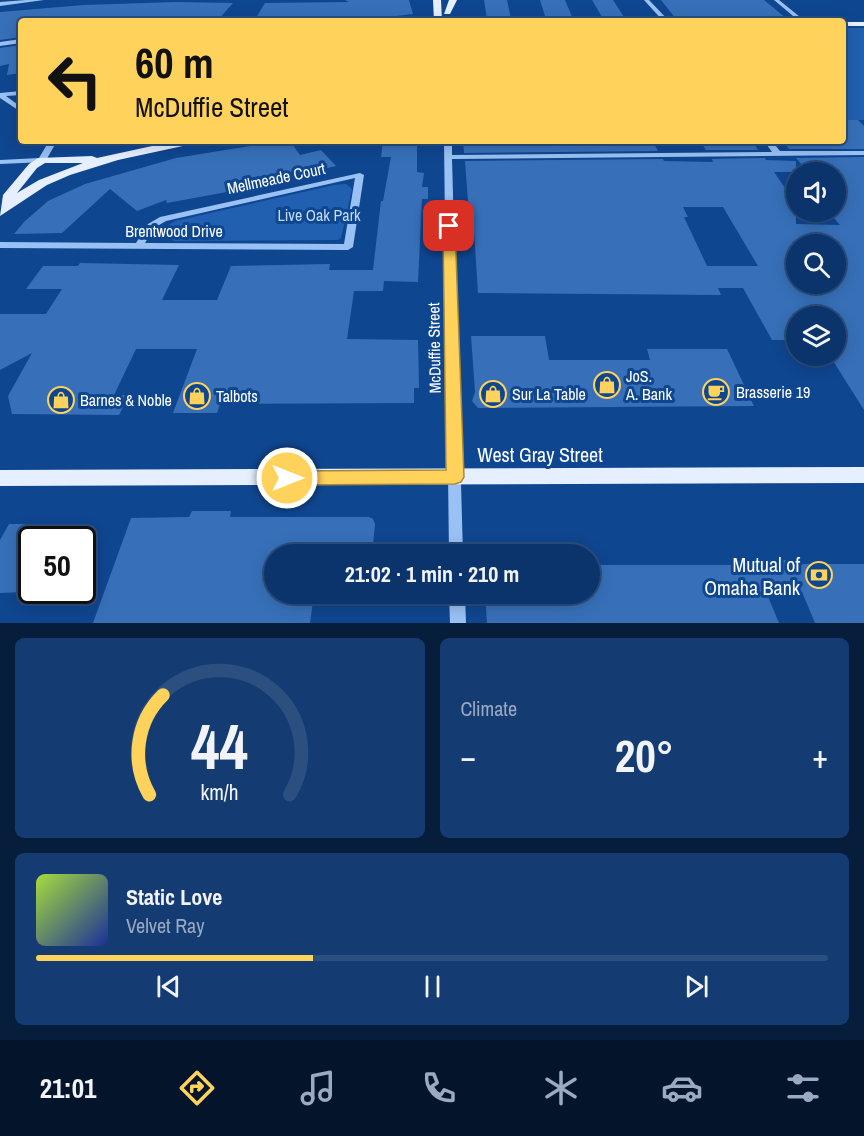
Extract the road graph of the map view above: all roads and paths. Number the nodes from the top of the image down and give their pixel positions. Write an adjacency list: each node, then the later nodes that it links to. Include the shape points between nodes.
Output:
1 (42, 0): 7 (street)
2 (447, 0): 8 (main road)
3 (453, 0): 8 (main road)
4 (646, 0): 10 (street)
5 (776, 0): 11 (street)
6 (436, 2): 9 (main road)
7 (0, 4)
8 (447, 17)
9 (438, 18)
10 (663, 18)
11 (798, 18)
12 (846, 24): 13 (main road)
13 (864, 24)
14 (18, 41): 15 (street)
15 (0, 44)
16 (18, 93): 17 (street)
17 (0, 95): 18 (street)
18 (18, 108)
19 (51, 144): 27 (street)
20 (177, 144): 26 (main road)
21 (447, 144): 25 (street, McDuffie Street)
22 (770, 144): 24 (street)
23 (864, 153): 24 (street)
24 (778, 154): 25 (street)
25 (448, 157): 34 (street, McDuffie Street)
26 (102, 159): 27 (main road); 29 (main road, via 53,179)
27 (42, 160): 28 (street); 29 (main road, via 9,195)
28 (0, 162)
29 (4, 209)
30 (0, 245): 31 (street, Brentwood Drive)
31 (139, 246): 32 (street, Brentwood Drive); 32 (street, Mellmeade Court, via 151,226 163,219 360,175)
32 (348, 247)
33 (864, 475): 34 (main road, West Gray Street)
34 (455, 477): 35 (main road, West Gray Street); 36 (street, McDuffie Street)
35 (0, 478)
36 (456, 544)
37 (457, 604): 38 (street)
38 (458, 623)

